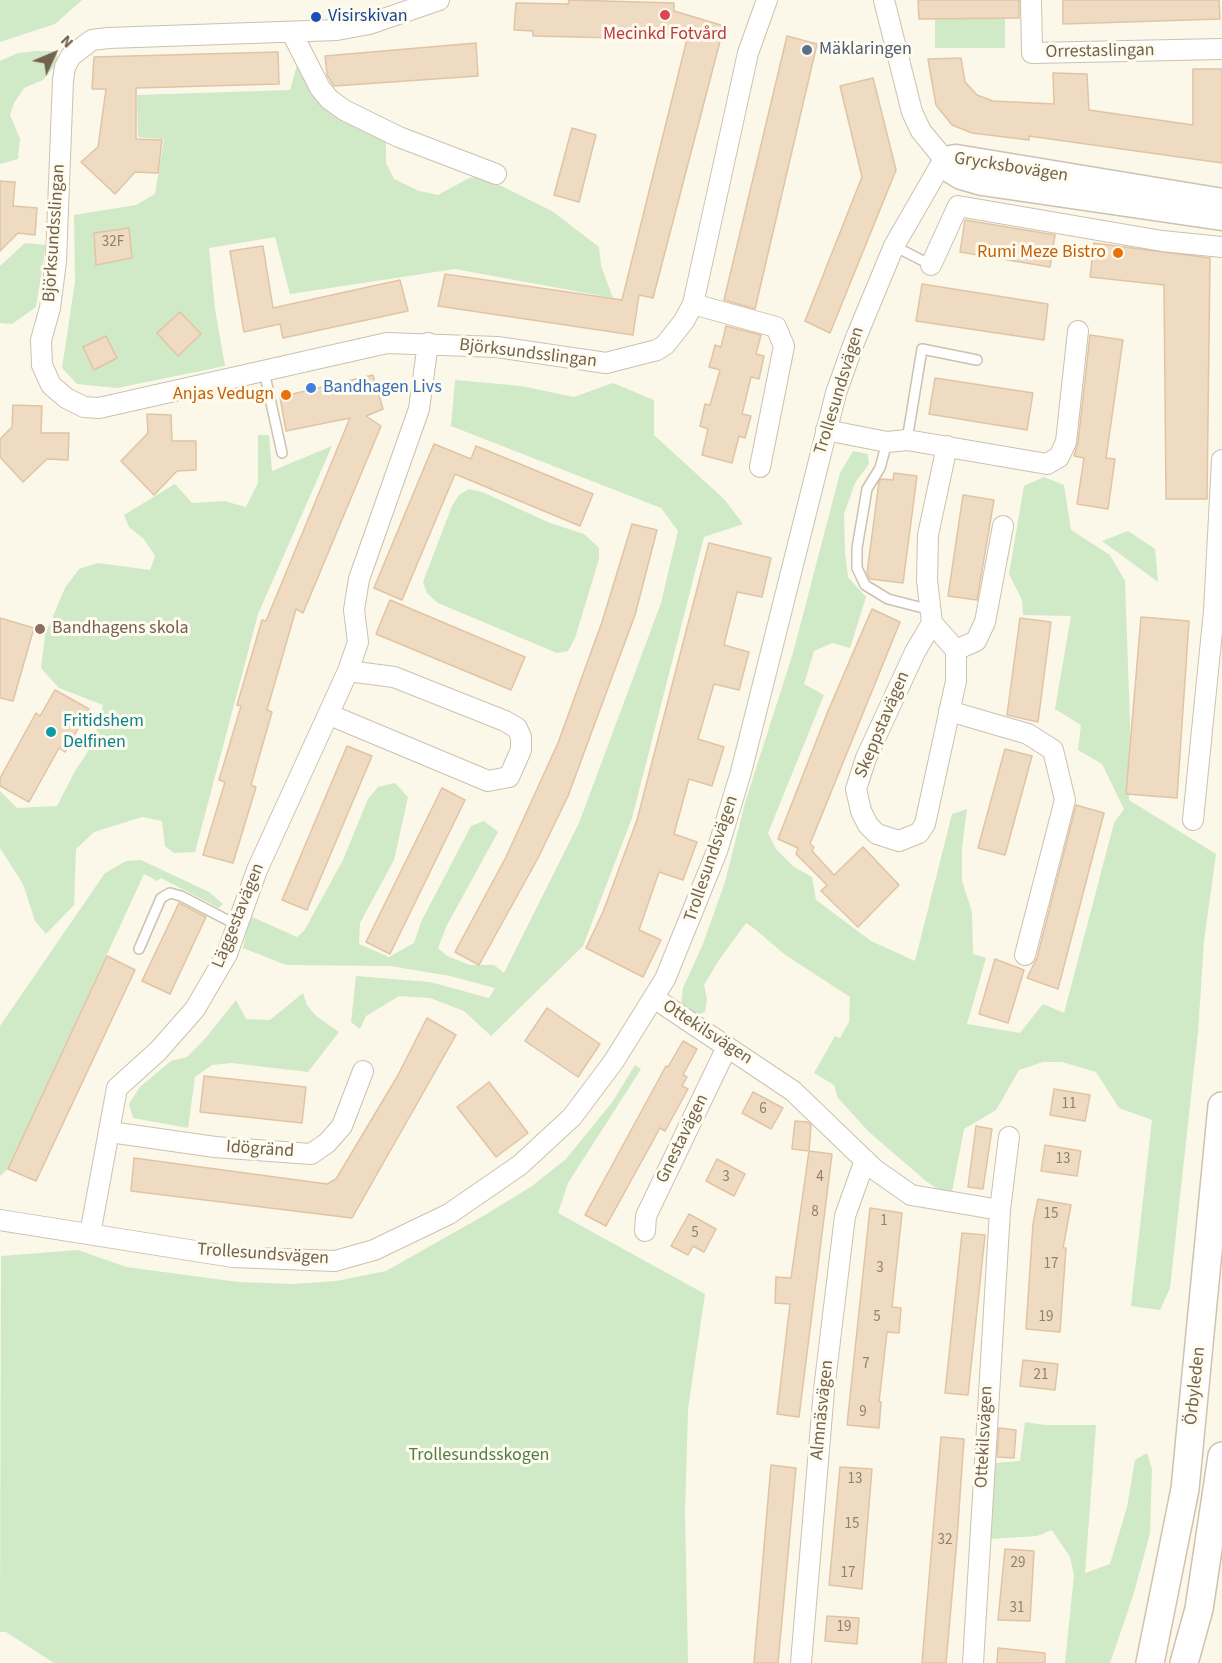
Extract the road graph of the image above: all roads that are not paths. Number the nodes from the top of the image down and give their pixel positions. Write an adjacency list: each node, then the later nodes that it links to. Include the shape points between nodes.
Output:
1 (439, 0): 5 (street, Björksundsslingan, via 369,24)
2 (767, 0): 14 (street, Björksundsslingan, via 748,53)
3 (884, 0): 7 (street, via 912,112 921,131)
4 (1031, 0): 6 (street, Orrestaslingan, via 1032,53)
5 (292, 33): 8 (street, via 320,88 344,110 399,137); 18 (street, Björksundsslingan, via 108,38 92,40 71,56 63,80 56,261 41,340 42,365 51,385 84,407 115,405)
6 (1222, 49)
7 (944, 159): 9 (street, Grycksbovägen, via 956,157); 10 (street, Grycksbovägen, via 951,171 982,183); 11 (street, Trollesundsvägen)
8 (496, 174)
9 (1222, 201)
10 (1222, 219)
11 (894, 246): 13 (lane); 19 (street, Trollesundsvägen, via 855,340)
12 (1222, 247): 13 (street, via 1162,241 958,206)
13 (931, 265)
14 (693, 304): 16 (street, Björksundsslingan, via 665,345 630,359 606,363 496,347); 25 (street, via 776,327 784,346)
15 (1078, 331): 22 (street, via 1066,442 1059,457 1047,464)
16 (428, 343): 18 (street, Björksundsslingan, via 387,343); 29 (street, Läggestavägen, via 419,409 359,579 354,610 358,642)
17 (977, 360): 20 (lane, via 922,349)
18 (264, 371): 23 (lane)
19 (826, 430): 21 (street); 36 (street, Trollesundsvägen, via 741,772 688,928)
20 (907, 440): 21 (street); 22 (street)
21 (887, 442): 27 (lane, via 880,468 867,489 857,568 866,585)
22 (947, 446): 27 (street, via 928,535 927,580)
23 (282, 453)
24 (1222, 460): 32 (street, via 1214,611)
25 (760, 467)
26 (1003, 526): 28 (street, via 985,622 976,641)
27 (932, 617): 28 (street); 30 (street, Skeppstavägen, via 858,778 861,811 877,834 899,841 919,833 925,824)
28 (956, 650): 30 (street, Skeppstavägen, via 956,681)
29 (348, 671): 31 (street, Läggestavägen); 31 (street, via 394,677 505,721 518,728 521,750 509,777 488,781)
30 (950, 711): 35 (street, via 1028,734 1053,750 1065,800)
31 (330, 716): 33 (street, Läggestavägen, via 257,870)
32 (1193, 820)
33 (237, 925): 34 (lane, via 170,892 161,898); 40 (street, Läggestavägen, via 227,954 195,1009 158,1051 117,1088)
34 (139, 949)
35 (1025, 955)
36 (654, 998): 37 (street, Ottekilsvägen); 46 (street, Trollesundsvägen, via 572,1117 520,1165 450,1214 374,1250 335,1261 233,1257)
37 (727, 1047): 42 (street, Ottekilsvägen, via 794,1091); 45 (street, Gnestavägen, via 646,1216)
38 (363, 1071): 40 (street, Idögränd, via 342,1126 311,1154 215,1147)
39 (1222, 1106): 50 (main road, Örbyleden, via 1185,1489)
40 (110, 1132): 46 (street, Läggestavägen)
41 (1009, 1137): 43 (street, Ottekilsvägen)
42 (865, 1160): 43 (street, Ottekilsvägen, via 911,1195); 48 (street, Almnäsvägen, via 845,1216 824,1390)
43 (1000, 1210): 49 (street, Ottekilsvägen)
44 (0, 1220): 46 (street, Trollesundsvägen)
45 (645, 1231)
46 (90, 1234)
47 (1222, 1456): 51 (main road, via 1199,1610)
48 (801, 1663)
49 (973, 1663)
50 (1150, 1663)
51 (1184, 1663)

